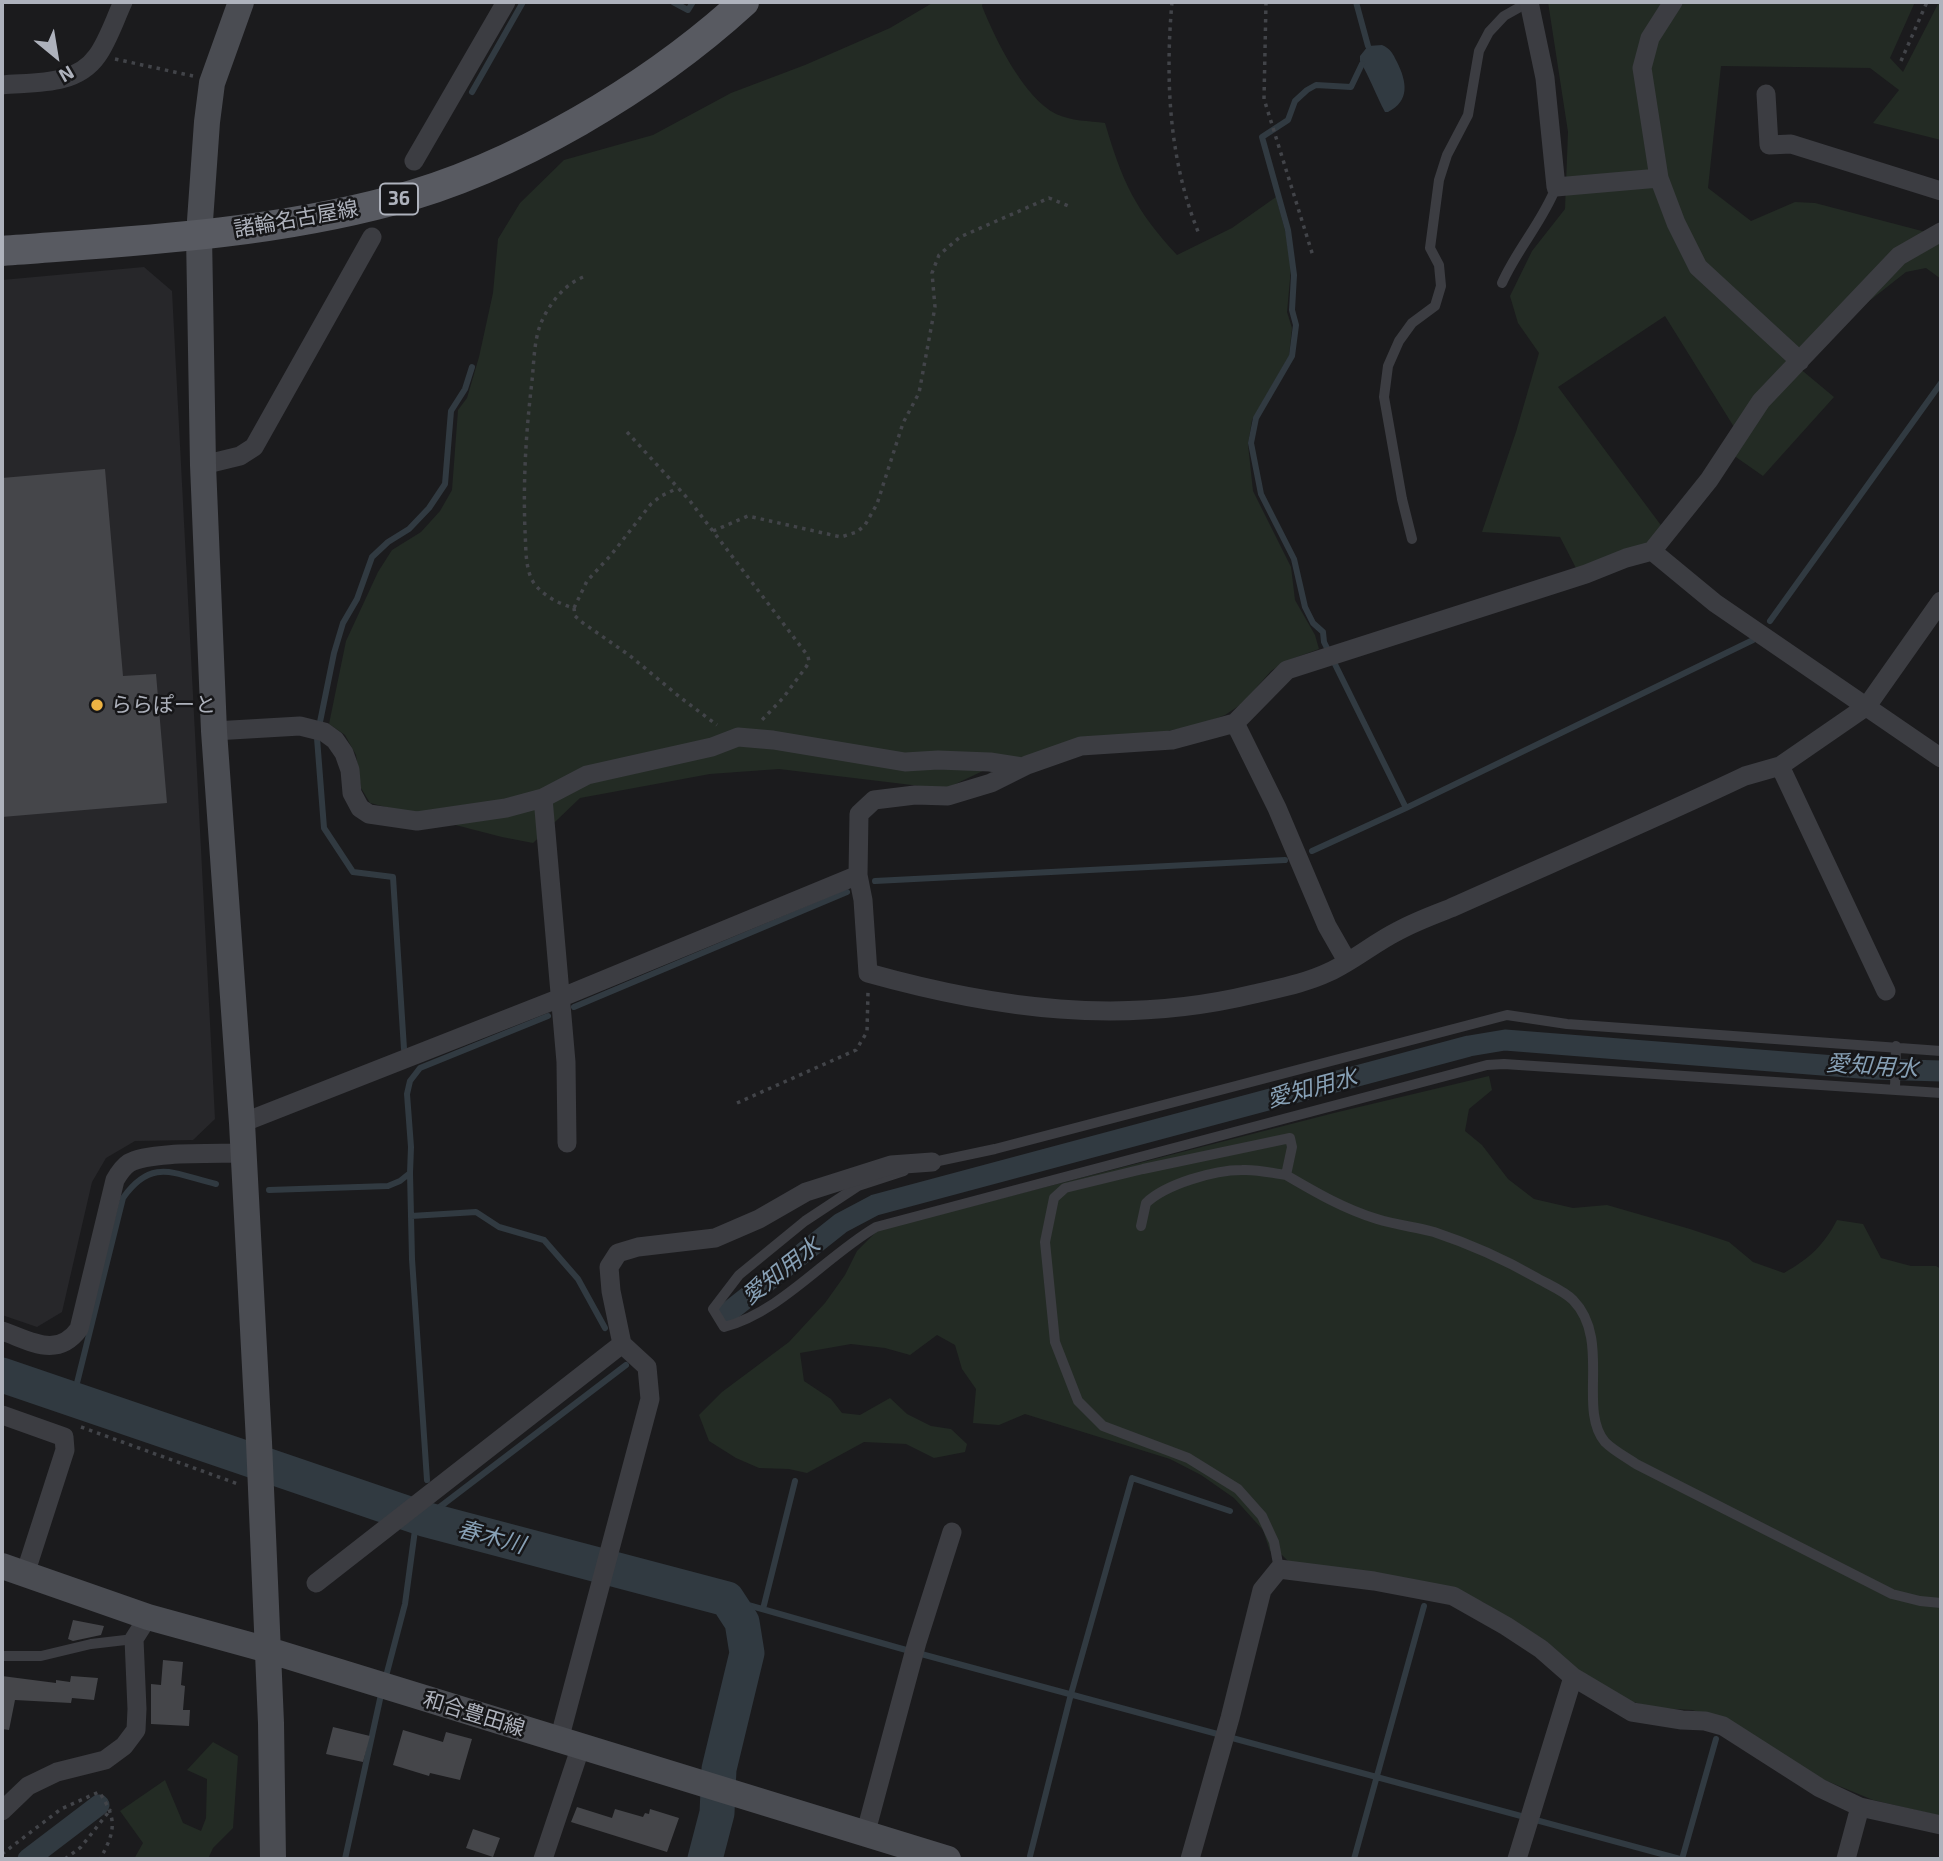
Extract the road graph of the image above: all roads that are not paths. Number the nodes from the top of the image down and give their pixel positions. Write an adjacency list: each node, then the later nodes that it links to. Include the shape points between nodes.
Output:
1 (123, 2): 7 (street, via 98,55 80,74)
2 (241, 2): 14 (street, via 212,83)
3 (506, 2): 9 (street)
4 (744, 2): 14 (main road, 諸輪名古屋線 / 36, via 649,78 490,166 372,206)
5 (1528, 2): 11 (street, via 1545,78); 20 (lane, via 1504,16 1479,51 1468,115 1439,180 1430,248 1441,286 1435,306 1412,323 1388,366 1384,397)
6 (1673, 2): 10 (street, via 1650,38 1642,68)
7 (2, 85)
8 (1766, 94): 12 (street, via 1769,145 1791,144)
9 (414, 161)
10 (1659, 178): 11 (street); 18 (street, via 1698,267)
11 (1556, 187): 17 (lane)
12 (1941, 191)
13 (1941, 232): 18 (street, via 1899,256)
14 (199, 235): 16 (main road, 諸輪名古屋線 / 36); 19 (street)
15 (372, 237): 19 (street, via 254,447 240,456)
16 (2, 251)
17 (1502, 283)
18 (1800, 360): 21 (street, via 1761,401 1709,480)
19 (203, 465): 25 (street)
20 (1412, 539)
21 (1652, 551): 23 (street, via 1715,603); 24 (street, via 1287,670)
22 (1941, 601): 23 (street)
23 (1867, 706): 26 (street); 27 (street)
24 (1235, 723): 28 (street, via 1172,740 1081,746); 31 (street)
25 (214, 731): 29 (street, via 300,726 324,732 344,753 352,793 369,814 417,821); 38 (street)
26 (1941, 758)
27 (1780, 766): 31 (street, via 1745,776 1399,930); 32 (street)
28 (1022, 767): 29 (street, via 990,762 905,762 738,737 587,775); 30 (street, via 991,783 948,796 874,800 859,814)
29 (542, 798): 33 (street)
30 (858, 875): 31 (street, via 868,973 978,999 1108,1013 1186,1007 1310,979); 33 (street)
31 (1346, 961)
32 (1886, 991)
33 (560, 998): 38 (street); 39 (street)
34 (1896, 1046): 35 (lane); 36 (lane); 41 (lane, via 1567,1024 1507,1014)
35 (1941, 1051)
36 (1895, 1090): 37 (lane); 41 (lane, via 1487,1065 876,1227 763,1311 724,1327 713,1309 739,1275 805,1221 858,1186)
37 (1941, 1093)
38 (242, 1124): 40 (street)
39 (568, 1143)
40 (243, 1153): 44 (street, via 147,1157 131,1162 115,1180 79,1329 60,1345 46,1346); 53 (street, via 259,1442 252,1488)
41 (932, 1162): 45 (street, via 891,1165 806,1192 715,1238 618,1253 609,1267)
42 (1286, 1175): 43 (lane, via 1242,1170 1180,1184 1146,1203); 48 (lane, via 1290,1138 1065,1188 1054,1198 1045,1242 1055,1342 1078,1401 1104,1426 1188,1458 1238,1489 1262,1516); 51 (lane, via 1335,1203 1376,1219 1470,1245 1570,1297 1586,1319 1594,1363 1593,1415 1605,1442 1892,1594)
43 (1141, 1226)
44 (2, 1331)
45 (622, 1344): 50 (street); 56 (street, via 647,1367 650,1399)
46 (2, 1415): 49 (street, via 64,1437 65,1450)
47 (952, 1532): 60 (street)
48 (1279, 1569): 55 (street, via 1452,1596 1541,1649); 64 (street, via 1262,1590)
49 (14, 1570): 52 (street, 和合豊田線)
50 (316, 1583)
51 (1941, 1603)
52 (141, 1628): 53 (street, 和合豊田線); 54 (lane, via 41,1656); 58 (street, via 135,1730 124,1746 105,1760 57,1772 28,1786)
53 (268, 1650): 56 (street, 和合豊田線); 61 (street)
54 (2, 1656)
55 (1573, 1678): 57 (street, via 1632,1712 1723,1726 1820,1788); 65 (street)
56 (570, 1743): 60 (street, 和合豊田線); 62 (street)
57 (1860, 1807): 59 (street); 66 (street)
58 (2, 1811)
59 (1941, 1825)
60 (865, 1835): 63 (street, 和合豊田線)
61 (273, 1859)
62 (543, 1859)
63 (948, 1859)
64 (1189, 1859)
65 (1517, 1859)
66 (1846, 1859)

